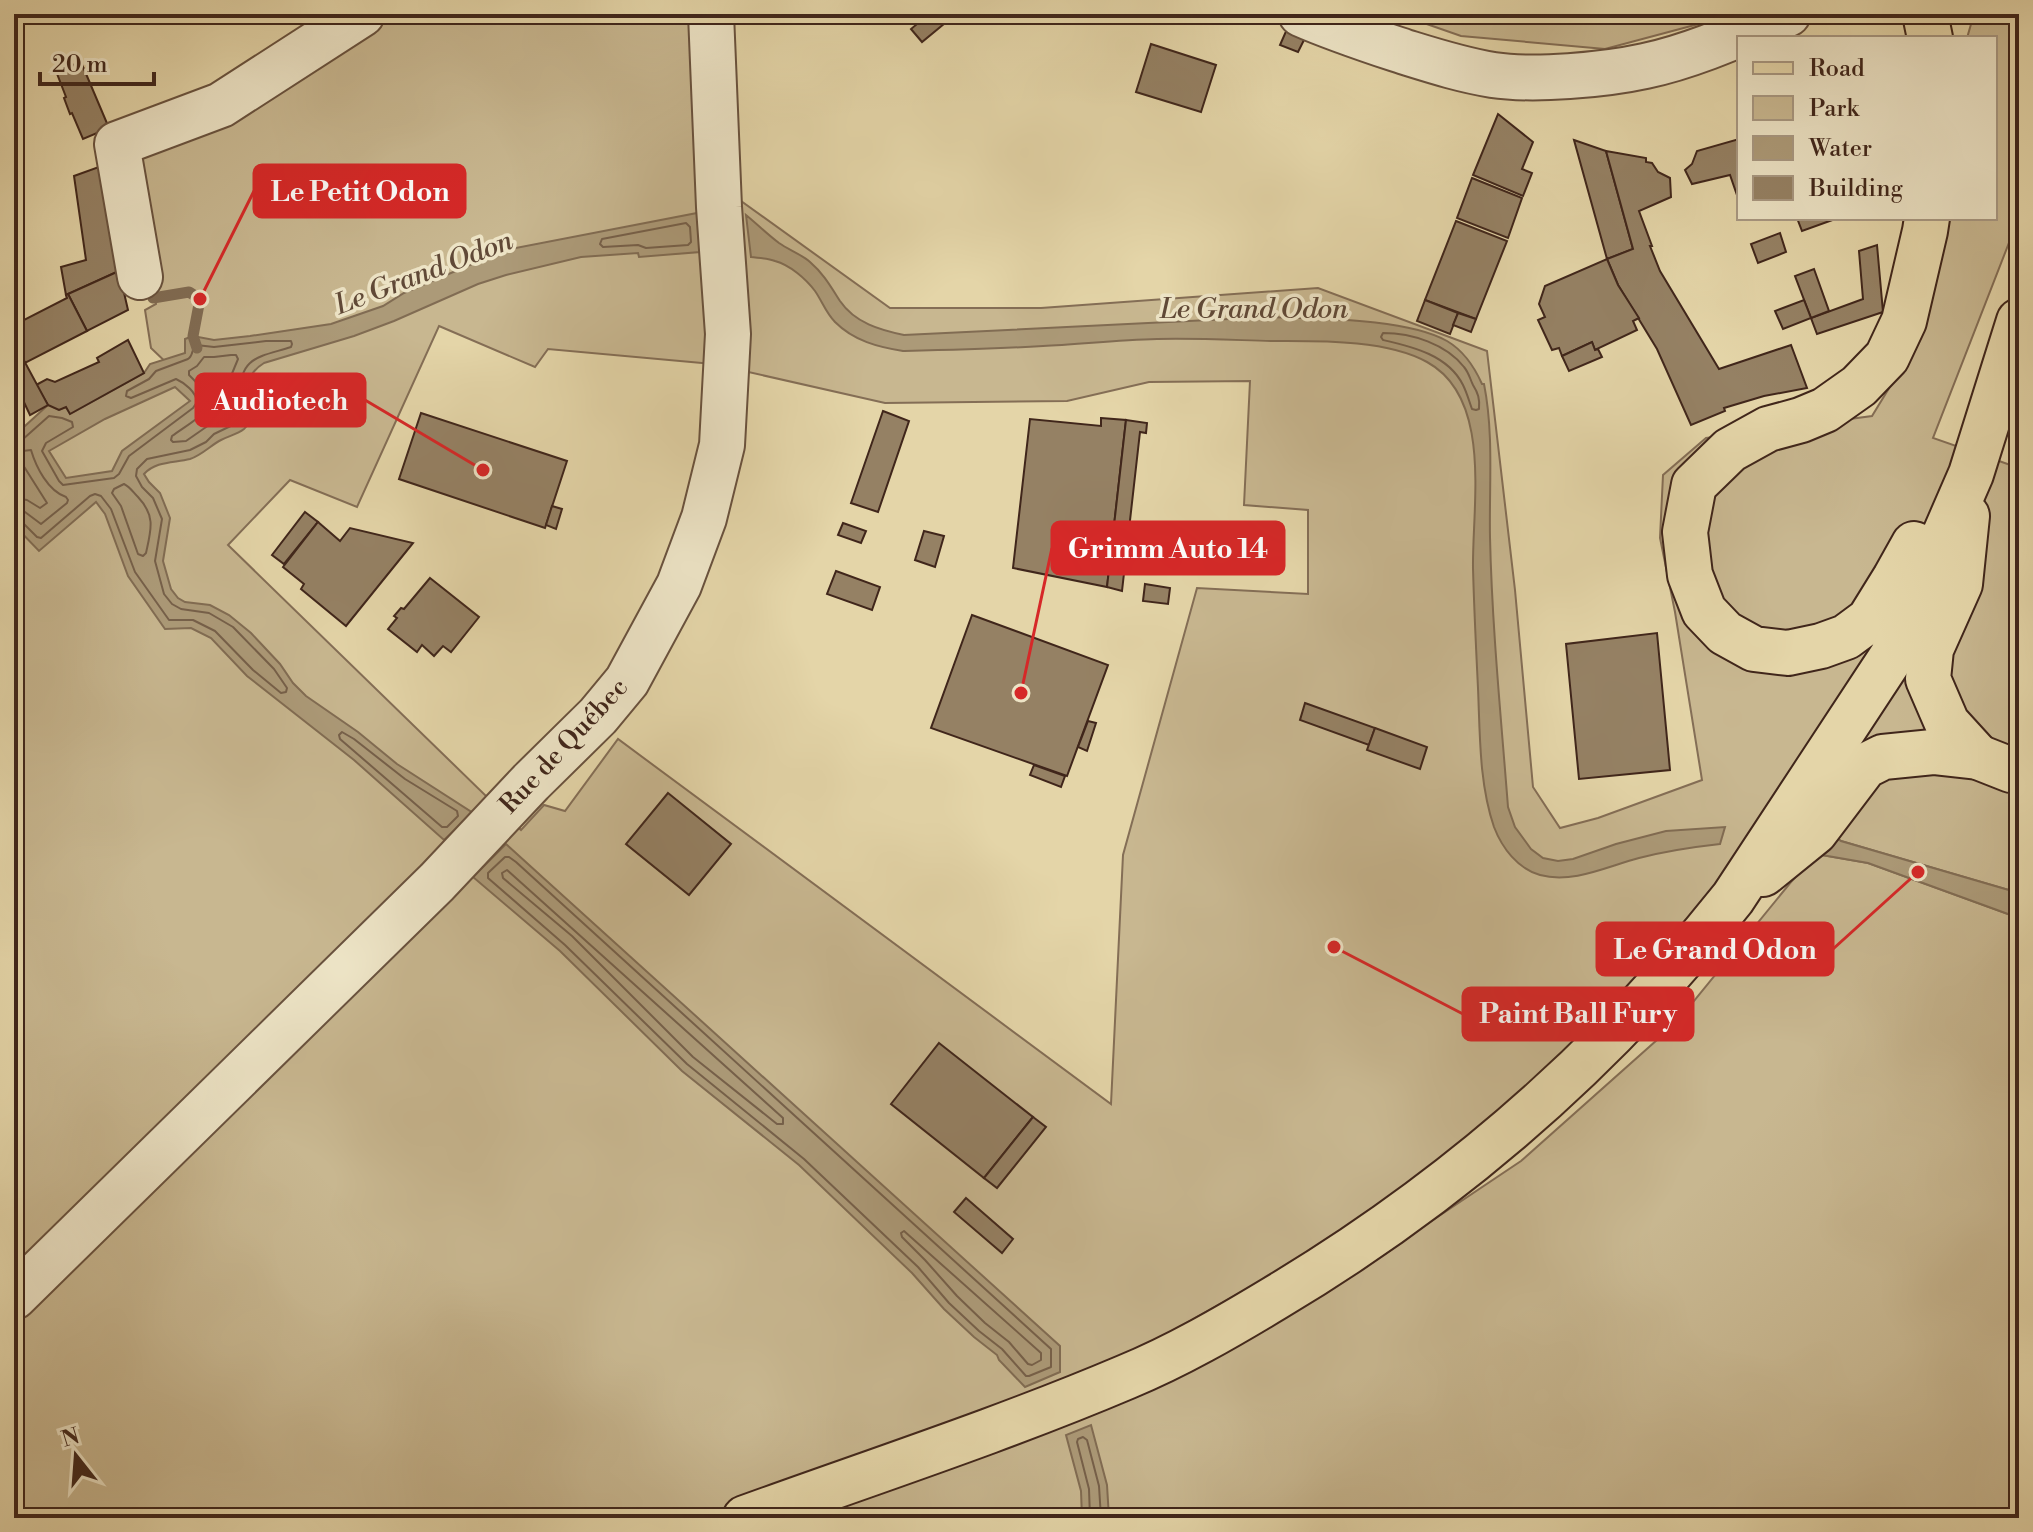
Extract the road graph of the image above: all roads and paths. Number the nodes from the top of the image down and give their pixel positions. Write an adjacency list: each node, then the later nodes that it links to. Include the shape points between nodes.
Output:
1 (362, 14): 8 (street, via 221,105 117,144)
2 (711, 14): 14 (street, Rue de Québec, via 728,334 722,445 704,518 679,585 627,681 437,882)
3 (1301, 14): 4 (street, via 1457,68 1543,76 1647,66)
4 (1788, 14)
5 (1925, 14): 6 (main road)
6 (1930, 36)
7 (1927, 220): 10 (main road, via 1904,321 1887,357 1825,410 1768,429 1730,450 1694,485 1685,532 1690,575 1704,611 1725,633 1754,649 1788,653 1846,637 1869,620 1924,526)
8 (140, 277)
9 (2019, 321): 10 (main road)
10 (1971, 474): 11 (main road, via 1960,584 1931,649 1928,679 1947,723); 13 (main road, via 1892,656)
11 (1978, 757): 12 (main road); 13 (main road, via 1911,753 1865,766 1815,832)
12 (2019, 770)
13 (1733, 898): 15 (main road, via 1628,1020 1560,1086 1465,1167 1326,1268 1229,1326 1128,1377)
14 (14, 1297)
15 (745, 1518)

